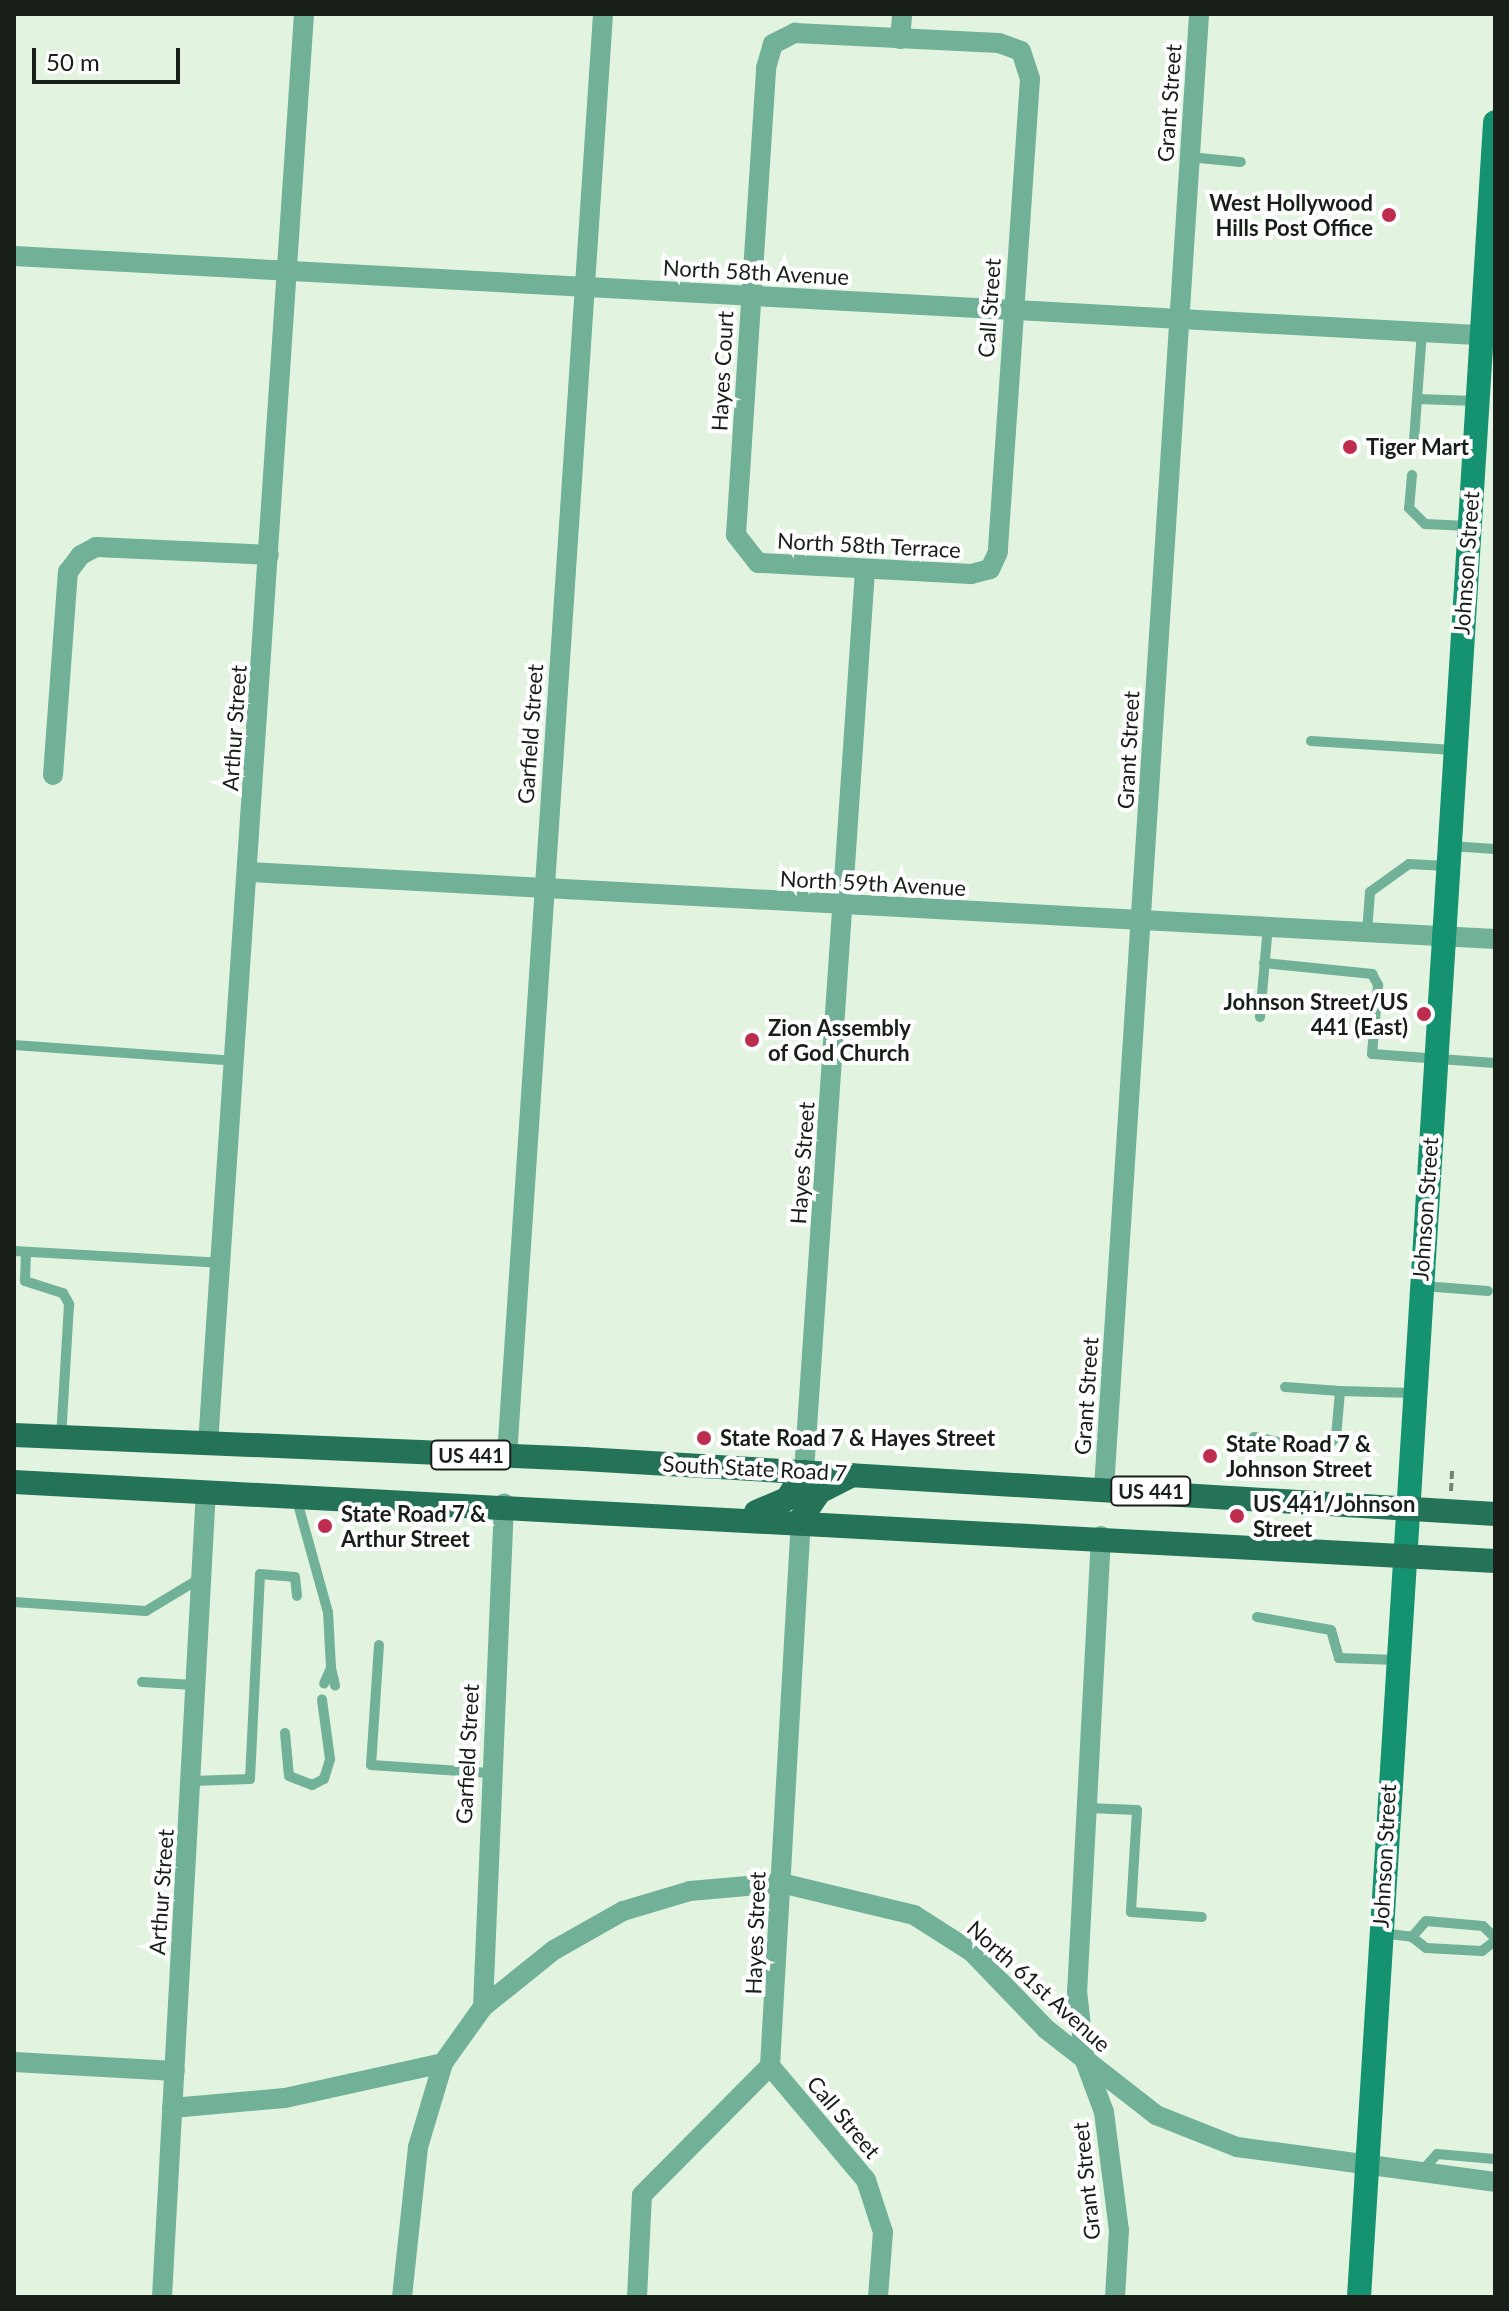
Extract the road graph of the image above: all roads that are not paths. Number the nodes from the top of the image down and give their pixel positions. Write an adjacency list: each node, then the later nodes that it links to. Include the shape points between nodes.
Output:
1 (304, 14): 10 (street, Arthur Street)
2 (603, 14): 11 (street, Garfield Street)
3 (902, 14): 5 (street)
4 (1199, 14): 7 (street, Grant Street)
5 (900, 39): 12 (street, Hayes Court, via 795,33 773,44); 13 (street, Call Street, via 999,43 1021,51 1030,79)
6 (1495, 122): 16 (street, Johnson Street)
7 (1189, 157): 8 (lane); 14 (street, Grant Street)
8 (1241, 162)
9 (14, 256): 10 (street, North 58th Avenue)
10 (288, 271): 11 (street, North 58th Avenue); 22 (street, Arthur Street)
11 (584, 288): 12 (street, North 58th Avenue); 32 (street, Garfield Street)
12 (750, 294): 13 (street, North 58th Avenue); 23 (street, Hayes Court, via 736,535)
13 (1012, 310): 14 (street, North 58th Avenue); 24 (street, Call Street, via 998,552)
14 (1178, 318): 15 (street, North 58th Avenue); 34 (street, Grant Street)
15 (1422, 332): 16 (street, North 58th Avenue); 18 (lane)
16 (1488, 335): 17 (street, Johnson Street)
17 (1483, 391): 18 (lane); 21 (street, Johnson Street)
18 (1418, 399): 19 (lane)
19 (1414, 440)
20 (1412, 475): 21 (lane, via 1409,508 1425,524)
21 (1468, 526): 27 (street, Johnson Street)
22 (269, 555): 28 (street, via 96,547 81,555 68,572); 31 (street, Arthur Street)
23 (747, 555): 25 (street, North 58th Terrace, via 758,563)
24 (990, 569): 25 (street, North 58th Terrace)
25 (865, 571): 33 (street, Hayes Street)
26 (1311, 741): 27 (lane)
27 (1454, 750): 30 (street, Johnson Street)
28 (53, 775)
29 (1495, 849): 30 (lane)
30 (1447, 856): 36 (lane, via 1409,864 1370,892); 37 (street, Johnson Street)
31 (249, 872): 32 (street, North 59th Avenue); 43 (street, Arthur Street)
32 (544, 888): 33 (street, North 59th Avenue); 56 (street, Garfield Street)
33 (844, 906): 34 (street, North 59th Avenue); 57 (street, Hayes Street)
34 (1142, 919): 35 (street, North 59th Avenue); 60 (street, Grant Street)
35 (1268, 926): 36 (street, North 59th Avenue); 39 (lane)
36 (1367, 932): 37 (street, North 59th Avenue)
37 (1442, 936): 38 (street, North 59th Avenue); 42 (street, Johnson Street)
38 (1495, 939)
39 (1264, 963): 40 (lane); 42 (lane, via 1356,969 1378,985 1372,1054)
40 (1260, 1017)
41 (14, 1045): 43 (lane)
42 (1434, 1058): 44 (lane); 47 (street, Johnson Street)
43 (235, 1061): 46 (street, Arthur Street)
44 (1495, 1063)
45 (20, 1252): 46 (lane); 53 (lane, via 25,1281 63,1293 69,1304)
46 (220, 1263): 55 (street, Arthur Street)
47 (1420, 1286): 48 (lane); 51 (street, Johnson Street)
48 (1488, 1291)
49 (1285, 1387): 50 (lane)
50 (1340, 1391): 51 (lane); 54 (lane, via 1336,1437 1323,1451)
51 (1413, 1393): 64 (street, Johnson Street)
52 (14, 1435): 53 (main road, South State Road 7 / US 441)
53 (61, 1437): 55 (main road, South State Road 7 / US 441)
54 (1254, 1437)
55 (208, 1444): 56 (main road, South State Road 7 / US 441)
56 (507, 1456): 57 (main road, South State Road 7 / US 441)
57 (804, 1472): 58 (main road, South State Road 7 / US 441); 66 (main road, via 787,1499)
58 (854, 1474): 60 (main road, South State Road 7 / US 441); 67 (main road, via 819,1492)
59 (14, 1482): 61 (main road, US 441)
60 (1104, 1488): 64 (main road, South State Road 7 / US 441)
61 (206, 1491): 62 (main road, US 441); 71 (street, Arthur Street)
62 (296, 1495): 63 (main road, US 441); 79 (lane, via 318,1556)
63 (504, 1503): 66 (main road, US 441); 84 (street, Garfield Street)
64 (1405, 1507): 65 (main road, South State Road 7 / US 441); 69 (street, Johnson Street)
65 (1495, 1514)
66 (746, 1515): 67 (main road, US 441)
67 (801, 1519): 68 (main road, US 441); 87 (street, Hayes Street)
68 (1101, 1536): 69 (main road, US 441); 86 (street, Grant Street)
69 (1402, 1555): 70 (main road, US 441); 76 (street, Johnson Street)
70 (1495, 1561)
71 (199, 1579): 73 (lane, via 146,1611); 78 (street, Arthur Street)
72 (297, 1596): 85 (lane, via 295,1577 260,1574 250,1779)
73 (14, 1602)
74 (1257, 1617): 76 (lane, via 1331,1630 1339,1658)
75 (379, 1645): 84 (lane, via 371,1765)
76 (1396, 1660): 89 (street, Johnson Street)
77 (142, 1682): 78 (lane)
78 (194, 1685): 85 (street, Arthur Street)
79 (329, 1685)
80 (322, 1700): 82 (lane)
81 (335, 1702): 82 (lane)
82 (327, 1717): 83 (lane, via 330,1759 324,1779 312,1785 289,1776)
83 (285, 1733)
84 (490, 1773): 92 (street, Garfield Street)
85 (193, 1781): 97 (street, Arthur Street)
86 (1087, 1808): 88 (lane, via 1137,1810 1131,1912); 93 (street, Grant Street, via 1077,1991)
87 (781, 1883): 92 (street, North 61st Avenue, via 690,1891 623,1911 554,1950); 93 (street, North 61st Avenue, via 914,1915 972,1952); 96 (street, Hayes Street)
88 (1202, 1917)
89 (1379, 1933): 90 (lane); 100 (street, Johnson Street)
90 (1412, 1937): 91 (lane, via 1426,1948 1482,1951); 91 (lane, via 1426,1921 1483,1926)
91 (1495, 1939)
92 (483, 2007): 95 (street, North 61st Avenue)
93 (1085, 2061): 100 (street, North 61st Avenue, via 1156,2115 1237,2147); 107 (street, Grant Street, via 1104,2112 1117,2215)
94 (14, 2062): 97 (street)
95 (443, 2063): 98 (street, via 285,2098); 104 (street, via 418,2147)
96 (770, 2066): 105 (street, via 642,2195); 106 (street, Call Street, via 866,2180 883,2232)
97 (175, 2071): 98 (street, Arthur Street)
98 (172, 2108): 103 (street, Arthur Street)
99 (1495, 2159): 101 (lane, via 1437,2154)
100 (1365, 2170): 101 (street, North 61st Avenue); 108 (street, Johnson Street)
101 (1418, 2174): 102 (street, North 61st Avenue)
102 (1495, 2182)
103 (162, 2297)
104 (402, 2297)
105 (637, 2297)
106 (878, 2297)
107 (1115, 2297)
108 (1359, 2297)

